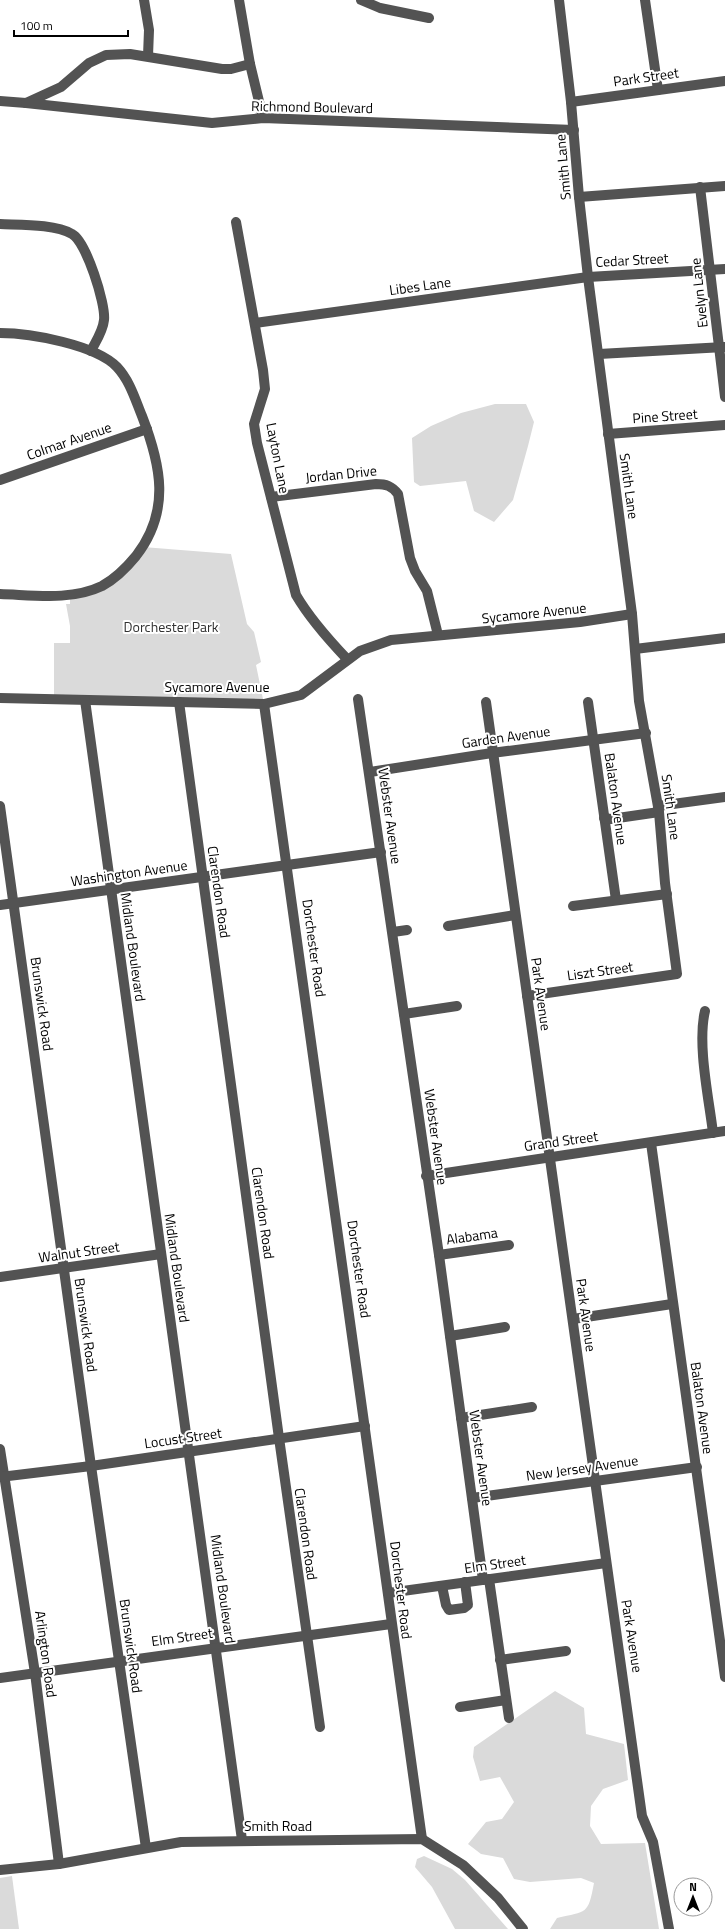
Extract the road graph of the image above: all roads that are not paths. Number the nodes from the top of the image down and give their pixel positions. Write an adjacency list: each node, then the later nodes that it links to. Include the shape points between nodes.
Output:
1 (144, 0): 7 (street, via 149,30)
2 (239, 0): 8 (street)
3 (361, 0): 6 (street, via 380,8)
4 (559, 0): 12 (street, Smith Lane)
5 (645, 0): 10 (street)
6 (429, 18)
7 (148, 56): 8 (street, via 222,69); 13 (street, via 116,54 97,58 88,62 61,87)
8 (250, 64): 14 (street)
9 (725, 81): 10 (street, Park Street)
10 (658, 90): 12 (street, Park Street)
11 (0, 101): 13 (street, Richmond Boulevard)
12 (572, 102): 15 (street, Smith Lane)
13 (26, 103): 14 (street, Richmond Boulevard, via 212,123)
14 (263, 118): 15 (street, Richmond Boulevard)
15 (574, 130): 18 (street, Smith Lane)
16 (725, 186): 17 (street)
17 (700, 187): 18 (street); 22 (street, Evelyn Lane)
18 (579, 197): 23 (street, Smith Lane)
19 (236, 222): 24 (street, Layton Lane)
20 (0, 224): 27 (street, via 58,229 78,238 104,305 102,329)
21 (725, 269): 22 (street, Cedar Street)
22 (711, 270): 23 (street, Cedar Street); 26 (street, Evelyn Lane)
23 (588, 277): 24 (street, Libes Lane); 28 (street, Smith Lane)
24 (255, 323): 34 (street, Layton Lane, via 265,390 254,424)
25 (0, 333): 27 (street, via 41,337)
26 (722, 348): 28 (street); 29 (street, Evelyn Lane)
27 (91, 351): 31 (street, via 113,363 126,378)
28 (598, 354): 32 (street, Smith Lane)
29 (725, 396)
30 (725, 425): 32 (street, Pine Street)
31 (147, 429): 33 (street, Colmar Avenue); 35 (street, via 160,482 159,506 157,518 148,537 130,564 103,585 84,592 50,596)
32 (608, 434): 36 (street, Smith Lane)
33 (0, 480)
34 (271, 497): 37 (street, Jordan Drive, via 358,486 390,486 398,494 410,558 427,591); 40 (street, Layton Lane, via 296,595 304,609)
35 (0, 594)
36 (632, 614): 37 (street, Sycamore Avenue, via 479,633); 39 (street, Smith Lane)
37 (438, 635): 40 (street, Sycamore Avenue, via 391,640 366,648)
38 (725, 638): 39 (street)
39 (635, 648): 48 (street, Smith Lane)
40 (347, 659): 47 (street, Sycamore Avenue, via 301,695)
41 (0, 698): 43 (street, Sycamore Avenue)
42 (358, 699): 51 (street, Webster Avenue)
43 (85, 700): 44 (street, Sycamore Avenue); 59 (street, Midland Boulevard)
44 (179, 702): 47 (street, Sycamore Avenue); 58 (street, Clarendon Road)
45 (486, 702): 50 (street, Park Avenue)
46 (588, 702): 49 (street, Balaton Avenue)
47 (264, 704): 57 (street, Dorchester Road)
48 (646, 732): 49 (street, Garden Avenue); 54 (street, Smith Lane)
49 (594, 739): 50 (street, Garden Avenue); 55 (street, Balaton Avenue)
50 (492, 753): 51 (street, Garden Avenue); 65 (street, Park Avenue)
51 (370, 772): 56 (street, Webster Avenue)
52 (725, 797): 54 (street)
53 (0, 806): 62 (street, Brunswick Road)
54 (659, 809): 55 (street, via 611,819); 60 (street, Smith Lane)
55 (604, 818): 61 (street, Balaton Avenue)
56 (381, 852): 57 (street, Washington Avenue); 68 (street, Webster Avenue)
57 (288, 865): 58 (street, Washington Avenue); 90 (street, Dorchester Road)
58 (203, 877): 59 (street, Washington Avenue); 91 (street, Clarendon Road)
59 (110, 889): 62 (street, Washington Avenue); 80 (street, Midland Boulevard)
60 (667, 894): 61 (street); 69 (street, Smith Lane)
61 (616, 900): 64 (street)
62 (14, 903): 63 (street, Washington Avenue); 82 (street, Brunswick Road)
63 (0, 905)
64 (573, 906)
65 (515, 915): 66 (street); 70 (street, Park Avenue)
66 (448, 926)
67 (407, 930): 68 (street)
68 (393, 932): 73 (street, Webster Avenue)
69 (678, 974): 70 (street, Liszt Street)
70 (527, 996): 77 (street, Park Avenue)
71 (457, 1006): 73 (street)
72 (705, 1012): 75 (street, via 701,1025 702,1041)
73 (404, 1014): 78 (street, Webster Avenue)
74 (725, 1131): 75 (street)
75 (713, 1133): 76 (street, Grand Street)
76 (650, 1143): 77 (street, Grand Street); 84 (street, Balaton Avenue)
77 (550, 1156): 78 (street, Grand Street); 85 (street, Park Avenue)
78 (426, 1176): 81 (street, Webster Avenue)
79 (509, 1245): 81 (street, Alabama)
80 (161, 1254): 82 (street, Walnut Street); 93 (street, Midland Boulevard)
81 (439, 1255): 87 (street, Webster Avenue)
82 (64, 1268): 83 (street, Walnut Street); 94 (street, Brunswick Road)
83 (0, 1277)
84 (672, 1304): 85 (street); 95 (street, Balaton Avenue)
85 (573, 1319): 97 (street, Park Avenue)
86 (505, 1327): 87 (street)
87 (450, 1336): 89 (street, Webster Avenue)
88 (532, 1407): 89 (street)
89 (461, 1418): 98 (street, Webster Avenue)
90 (365, 1426): 91 (street, Locust Street); 103 (street, Dorchester Road)
91 (279, 1438): 93 (street, Locust Street); 105 (street, Clarendon Road)
92 (0, 1449): 96 (street, Arlington Road)
93 (189, 1452): 94 (street, Locust Street); 106 (street, Midland Boulevard)
94 (91, 1466): 96 (street, Locust Street); 109 (street, Brunswick Road)
95 (696, 1466): 97 (street, New Jersey Avenue); 111 (street, Balaton Avenue)
96 (2, 1476): 110 (street, Arlington Road, via 14,1530)
97 (594, 1481): 98 (street, New Jersey Avenue); 99 (street, Park Avenue)
98 (472, 1498): 100 (street, Webster Avenue)
99 (606, 1563): 100 (street, Elm Street); 123 (street, Park Avenue, via 642,1816 652,1842)
100 (486, 1579): 101 (street, Elm Street); 108 (street, Webster Avenue)
101 (465, 1582): 102 (street, Elm Street); 102 (street, via 468,1605 458,1610 449,1610)
102 (442, 1586): 103 (street, Elm Street)
103 (388, 1593): 104 (street, Dorchester Road)
104 (391, 1624): 105 (street, Elm Street); 117 (street, Dorchester Road)
105 (307, 1634): 106 (street, Elm Street); 116 (street, Clarendon Road)
106 (216, 1647): 109 (street, Elm Street); 118 (street, Midland Boulevard)
107 (566, 1651): 108 (street)
108 (500, 1660): 113 (street, Webster Avenue)
109 (118, 1661): 110 (street, Elm Street); 119 (street, Brunswick Road)
110 (35, 1673): 112 (street, Elm Street); 120 (street, Arlington Road)
111 (725, 1677)
112 (0, 1678)
113 (506, 1700): 114 (street); 115 (street, Webster Avenue)
114 (460, 1707)
115 (509, 1718)
116 (320, 1727)
117 (422, 1839): 118 (street, Smith Road); 122 (street, via 463,1865 498,1898)
118 (242, 1840): 119 (street, Smith Road, via 181,1842)
119 (146, 1848): 120 (street, Smith Road)
120 (59, 1864): 121 (street, Smith Road)
121 (0, 1870)
122 (523, 1929)
123 (669, 1929)

